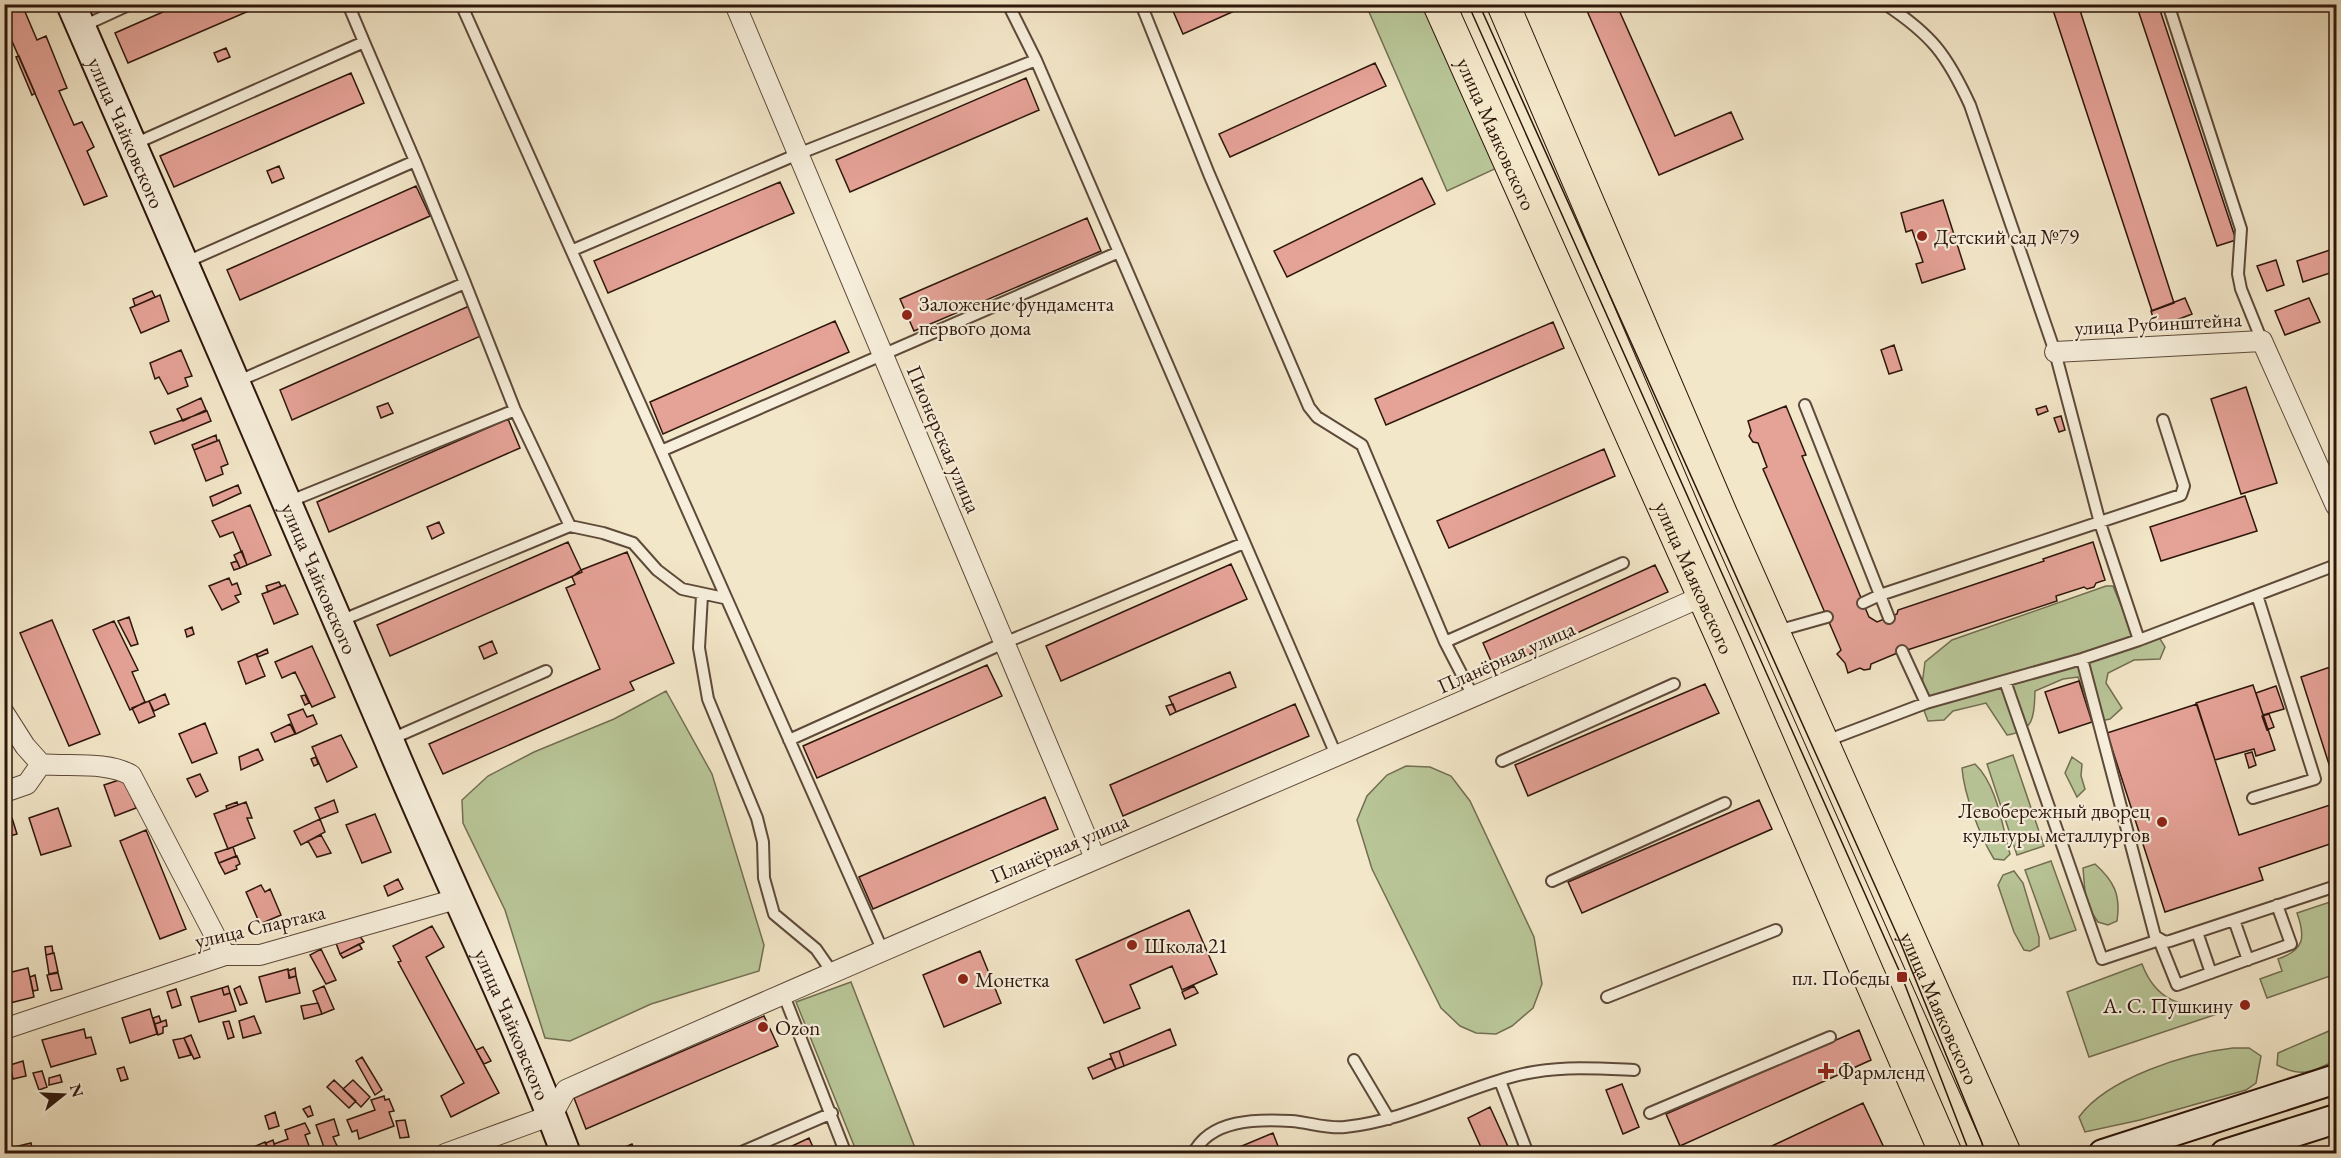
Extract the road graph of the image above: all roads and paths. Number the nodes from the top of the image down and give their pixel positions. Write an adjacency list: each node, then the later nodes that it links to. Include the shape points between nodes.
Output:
1 (131, 4): 11 (lane)
2 (348, 4): 12 (lane)
3 (461, 4): 17 (lane)
4 (735, 4): 15 (street, Пионерская улица)
5 (1008, 4): 13 (lane)
6 (1141, 4): 47 (lane, via 1309,407 1365,451)
7 (1439, 4): 39 (main road, улица Маяковского)
8 (1503, 4): 45 (main road, улица Маяковского)
9 (1885, 4): 22 (lane, via 1936,45 1953,69 1970,105)
10 (2168, 4): 21 (lane, via 2241,229 2239,282)
11 (75, 16): 14 (main road, улица Чайковского)
12 (364, 42): 14 (lane); 16 (lane)
13 (1036, 60): 15 (lane); 18 (lane)
14 (132, 145): 19 (main road, улица Чайковского)
15 (798, 154): 17 (lane); 23 (street, Пионерская улица)
16 (415, 161): 19 (lane); 20 (lane)
17 (573, 250): 28 (lane)
18 (1119, 252): 23 (lane); 33 (lane)
19 (183, 263): 24 (main road, улица Чайковского)
20 (465, 283): 24 (lane); 26 (lane)
21 (2262, 342): 22 (street, улица Рубинштейна); 30 (street, улица Рубинштейна)
22 (2055, 352): 31 (lane)
23 (882, 353): 28 (lane); 48 (street, Пионерская улица)
24 (236, 382): 29 (main road, улица Чайковского)
25 (1805, 405): 37 (lane)
26 (515, 410): 29 (lane); 32 (lane)
27 (2163, 420): 31 (lane, via 2183,492 2178,497)
28 (662, 451): 40 (lane)
29 (288, 502): 44 (main road, улица Чайковского)
30 (2337, 506)
31 (2100, 522): 37 (lane); 46 (lane)
32 (570, 526): 36 (lane, via 633,543 670,581); 44 (lane)
33 (1244, 543): 48 (lane); 60 (lane)
34 (1623, 563): 47 (lane)
35 (2337, 565): 38 (lane)
36 (702, 595): 40 (lane); 78 (lane, via 699,648 708,699 758,818 764,878 774,914 816,950)
37 (1880, 595): 41 (lane); 43 (lane)
38 (2257, 595): 46 (lane); 64 (lane, via 2315,779)
39 (1703, 596): 54 (street, Планёрная улица); 99 (main road, улица Маяковского)
40 (724, 598): 58 (lane)
41 (1863, 603)
42 (1827, 616): 45 (lane)
43 (1889, 618)
44 (340, 621): 57 (main road, улица Чайковского)
45 (1774, 632): 59 (main road, улица Маяковского)
46 (2139, 640): 50 (lane)
47 (1446, 642): 54 (lane)
48 (1004, 644): 58 (lane); 66 (street, Пионерская улица)
49 (1902, 651): 55 (lane)
50 (2082, 659): 52 (lane); 74 (lane, via 2152,931)
51 (546, 671): 57 (lane)
52 (2005, 681): 55 (lane); 74 (lane, via 2102,959)
53 (1674, 684): 61 (lane)
54 (1474, 698): 60 (street, Планёрная улица)
55 (1926, 703): 59 (lane)
56 (4, 713): 62 (street)
57 (388, 740): 69 (main road, улица Чайковского)
58 (789, 740): 75 (lane)
59 (1823, 742): 100 (main road, улица Маяковского)
60 (1337, 757): 66 (street, Планёрная улица)
61 (1502, 761)
62 (41, 764): 63 (street, via 27,784); 76 (street, via 120,769 131,775)
63 (4, 792)
64 (2253, 798)
65 (1725, 803): 67 (lane)
66 (1095, 858): 75 (street, Планёрная улица)
67 (1552, 881)
68 (2337, 886): 70 (lane)
69 (460, 897): 76 (street, улица Спартака, via 260,955); 90 (main road, улица Чайковского)
70 (2277, 905): 71 (lane); 77 (lane, via 2291,945)
71 (2234, 920): 73 (lane); 77 (lane)
72 (1776, 930): 81 (lane)
73 (2197, 932): 74 (lane, via 2170,941); 79 (lane)
74 (2159, 940): 79 (lane, via 2177,985)
75 (882, 949): 78 (street, Планёрная улица)
76 (225, 955): 82 (street, улица Спартака)
77 (2248, 960): 79 (lane)
78 (832, 972): 80 (street, Планёрная улица)
79 (2211, 973)
80 (783, 993): 88 (lane); 90 (street, Планёрная улица, via 566,1090)
81 (1607, 997)
82 (4, 1029)
83 (1830, 1037): 89 (lane)
84 (1354, 1060): 91 (lane)
85 (1634, 1070): 87 (lane, via 1563,1066)
86 (2337, 1079): 101 (main road)
87 (1500, 1081): 91 (lane); 98 (lane)
88 (832, 1113): 95 (lane); 96 (lane)
89 (1650, 1113)
90 (552, 1115): 93 (street); 94 (main road, улица Чайковского)
91 (1389, 1119): 97 (lane, via 1343,1127 1291,1121 1219,1126 1198,1143)
92 (2337, 1119): 102 (main road)
93 (445, 1154)
94 (566, 1154)
95 (737, 1154)
96 (846, 1154)
97 (1193, 1154)
98 (1528, 1154)
99 (1946, 1154)
100 (2005, 1154)
101 (2103, 1154)
102 (2226, 1154)

